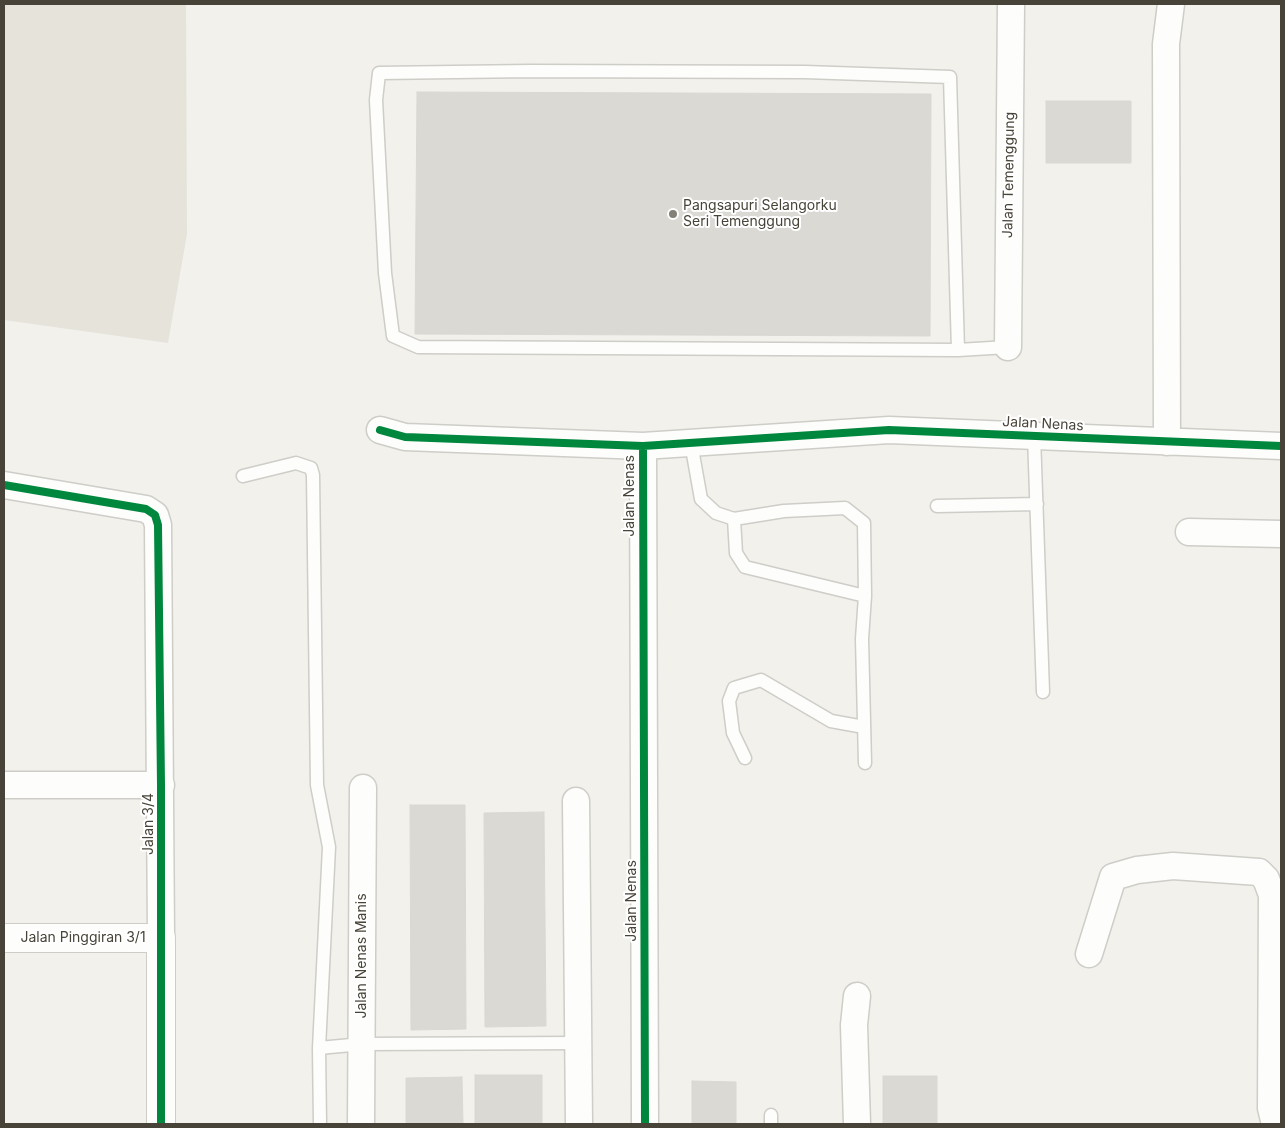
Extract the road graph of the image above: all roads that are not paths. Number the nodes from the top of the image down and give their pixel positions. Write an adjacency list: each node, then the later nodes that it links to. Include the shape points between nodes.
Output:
1 (1011, 4): 3 (street, Jalan Temenggung)
2 (1171, 4): 7 (street, via 1166,44)
3 (1008, 347): 4 (lane)
4 (958, 350): 4 (lane, via 418,347 393,336 385,273 376,100 379,73 795,72 950,77)
5 (380, 430): 9 (street, via 405,437)
6 (1034, 436): 7 (street, Jalan Nenas); 8 (street, Jalan Nenas, via 889,430); 13 (lane)
7 (1167, 442): 10 (street, Jalan Nenas)
8 (691, 443): 9 (street, Jalan Nenas); 15 (lane, via 700,499 716,513)
9 (643, 446): 38 (street, Jalan Nenas)
10 (1281, 446)
11 (243, 476): 33 (lane, via 296,463 311,468 313,475 317,785 329,847)
12 (4, 485): 24 (street, Jalan 3/4, via 146,509 155,514 158,524)
13 (1037, 504): 14 (lane); 19 (lane)
14 (937, 506)
15 (734, 519): 18 (lane, via 736,554 745,567); 18 (lane, via 784,511 845,508 864,523)
16 (1189, 532): 17 (street)
17 (1281, 534)
18 (865, 596): 20 (lane, via 862,639)
19 (1043, 692)
20 (864, 727): 21 (lane, via 831,721 761,680 734,688 729,701 734,733); 22 (lane)
21 (745, 758)
22 (865, 763)
23 (4, 785): 24 (street)
24 (162, 785): 28 (street, Jalan 3/4)
25 (363, 788): 32 (street, Jalan Nenas Manis)
26 (576, 801): 31 (street)
27 (4, 938): 28 (street, Jalan Pinggiran 3/1)
28 (162, 938): 34 (street, Jalan 3/4)
29 (1089, 954): 40 (street, via 1113,877 1137,870 1173,866 1259,872 1266,879 1272,895 1271,1108)
30 (857, 996): 39 (street, via 854,1025)
31 (580, 1043): 32 (lane); 37 (street)
32 (362, 1044): 33 (lane); 36 (street, Jalan Nenas Manis)
33 (319, 1048): 35 (lane)
34 (162, 1124)
35 (320, 1124)
36 (362, 1124)
37 (579, 1124)
38 (645, 1124)
39 (857, 1124)
40 (1275, 1124)

